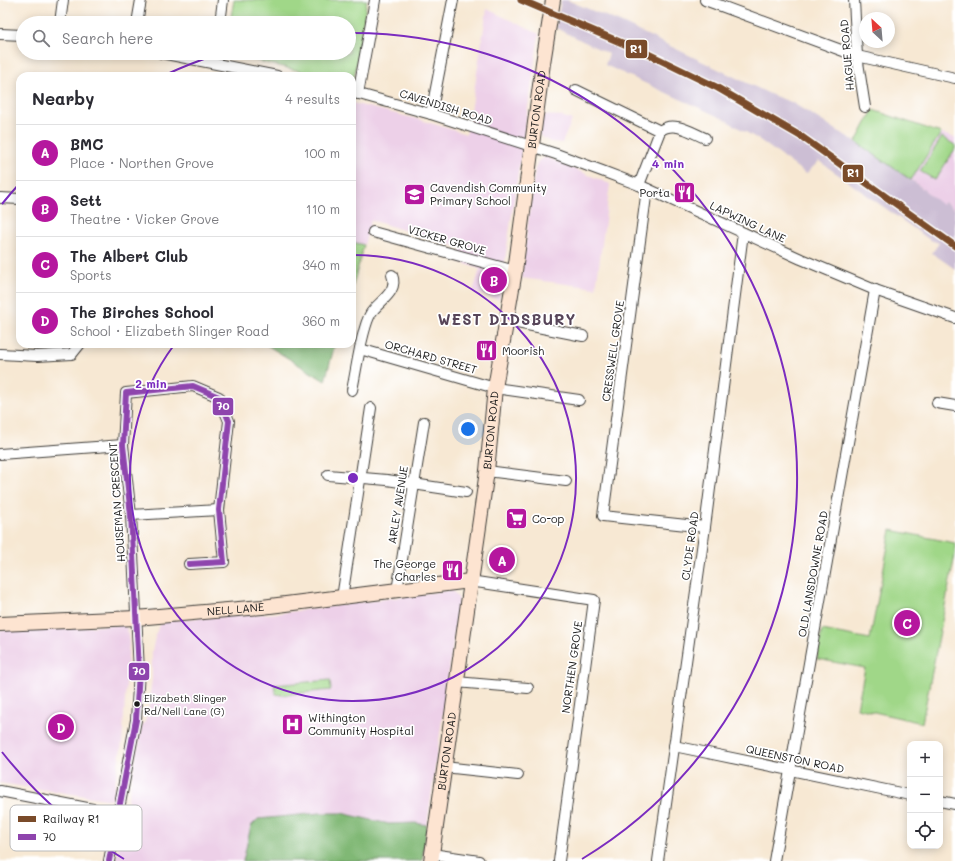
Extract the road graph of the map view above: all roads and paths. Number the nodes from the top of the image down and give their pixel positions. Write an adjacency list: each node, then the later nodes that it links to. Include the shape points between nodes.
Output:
1 (63, 0): 9 (street)
2 (141, 0): 10 (street)
3 (223, 0): 11 (street)
4 (375, 0): 18 (street)
5 (453, 0): 22 (street)
6 (553, 0): 25 (street, BURTON ROAD)
7 (705, 0): 14 (street)
8 (854, 0): 14 (street, HAGUE ROAD)
9 (61, 16)
10 (138, 16)
11 (221, 16)
12 (0, 34): 13 (street)
13 (16, 35)
14 (857, 56): 17 (street); 21 (street, HAGUE ROAD)
15 (223, 60): 16 (street)
16 (263, 72)
17 (955, 78)
18 (356, 88)
19 (576, 90): 23 (street)
20 (356, 93): 22 (street, CAVENDISH ROAD)
21 (864, 107)
22 (431, 114): 25 (street, CAVENDISH ROAD)
23 (660, 131): 24 (street, via 665,127 674,126); 26 (street, CRESSWELL GROVE)
24 (705, 138)
25 (532, 146): 26 (street, LAPWING LANE); 31 (street, BURTON ROAD)
26 (643, 187): 30 (street, LAPWING LANE); 57 (street, CRESSWELL GROVE, via 603,516)
27 (0, 198): 28 (street)
28 (16, 199)
29 (373, 232): 31 (street, VICKER GROVE)
30 (743, 234): 33 (street, LAPWING LANE); 57 (street, CLYDE ROAD)
31 (515, 271): 35 (street, BURTON ROAD)
32 (392, 275): 38 (street, via 394,280 390,292 370,314)
33 (875, 290): 34 (street, LAPWING LANE); 68 (street, OLD LANSDOWNE ROAD)
34 (955, 318)
35 (507, 321): 36 (street); 40 (street, BURTON ROAD)
36 (583, 336)
37 (77, 348): 39 (street, via 72,354)
38 (360, 349): 40 (street, ORCHARD STREET); 41 (street)
39 (0, 354)
40 (495, 388): 42 (street, ORCHARD STREET); 49 (street, BURTON ROAD)
41 (352, 390)
42 (580, 400)
43 (937, 403): 44 (street)
44 (955, 405)
45 (371, 408): 51 (street)
46 (424, 422): 53 (street, ARLEY AVENUE)
47 (123, 445): 48 (street); 55 (street, HOUSEMAN CRESCENT, via 126,393 193,386 219,397 229,421); 56 (street, HOUSEMAN CRESCENT)
48 (0, 454)
49 (487, 471): 52 (street); 59 (street, BURTON ROAD)
50 (328, 475): 51 (street)
51 (359, 477): 53 (street); 61 (street)
52 (566, 481)
53 (414, 484): 54 (street); 60 (street, ARLEY AVENUE)
54 (466, 492)
55 (219, 510): 56 (street); 58 (street, HOUSEMAN CRESCENT, via 224,562)
56 (131, 515): 62 (street, HOUSEMAN CRESCENT)
57 (705, 527): 66 (street, CLYDE ROAD)
58 (189, 564)
59 (470, 581): 60 (street, NELL LANE); 64 (street, BURTON ROAD); 80 (street, NORTHEN GROVE, via 594,600)
60 (397, 591): 61 (street, NELL LANE)
61 (342, 598): 62 (street, NELL LANE)
62 (136, 618): 63 (street, NELL LANE); 75 (street, HOUSEMAN CRESCENT, via 140,671 136,720)
63 (0, 624)
64 (456, 682): 65 (street); 67 (street, BURTON ROAD)
65 (528, 688)
66 (674, 746): 68 (street, QUEENSTON ROAD); 81 (street, CLYDE ROAD)
67 (444, 767): 69 (street); 77 (street, BURTON ROAD)
68 (791, 770): 71 (street, QUEENSTON ROAD); 82 (street, OLD LANSDOWNE ROAD)
69 (518, 775)
70 (0, 791): 74 (street)
71 (907, 794)
72 (943, 802): 73 (street)
73 (955, 804)
74 (72, 805)
75 (120, 805)
76 (111, 851): 78 (street, HOUSEMAN CRESCENT)
77 (432, 858): 79 (street)
78 (109, 861)
79 (479, 861)
80 (559, 861)
81 (658, 861)
82 (774, 861)

